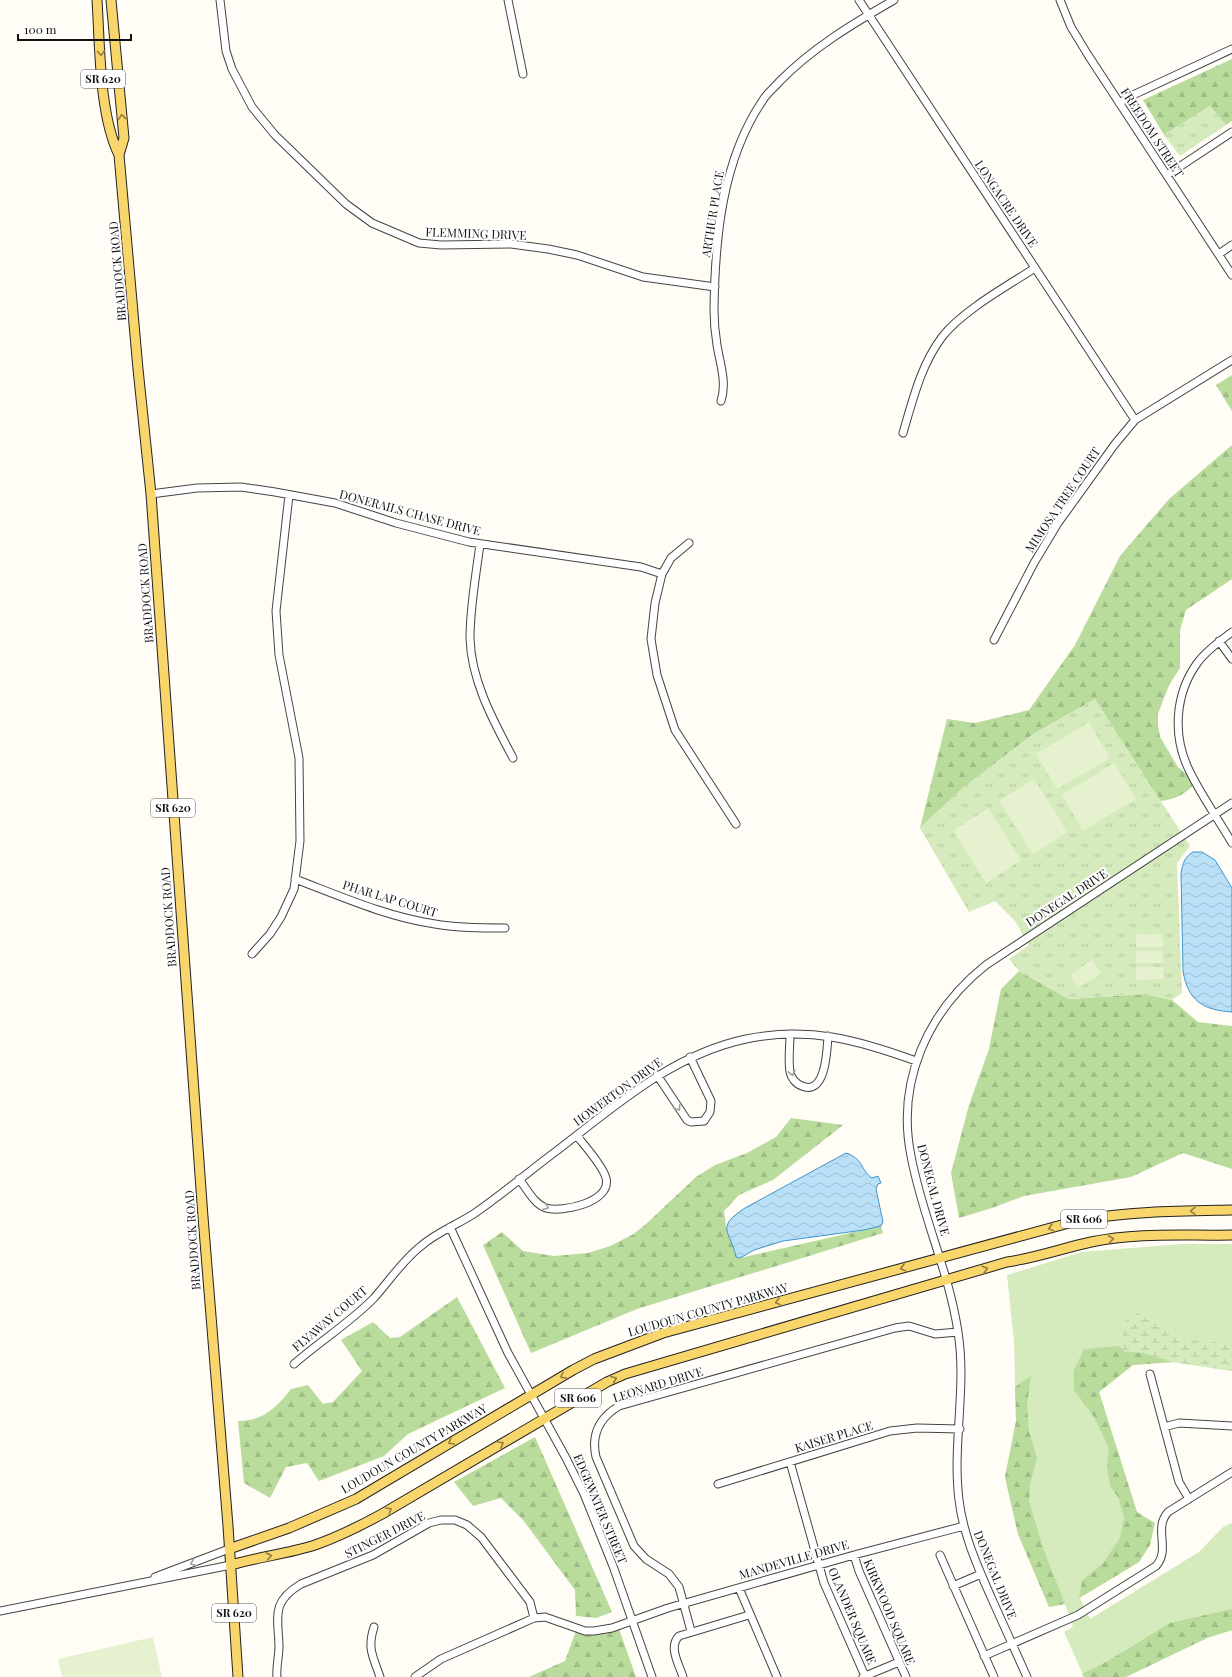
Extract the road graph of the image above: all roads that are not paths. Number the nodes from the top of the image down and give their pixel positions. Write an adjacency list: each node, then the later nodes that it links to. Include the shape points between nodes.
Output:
1 (97, 0): 13 (main road, BRADDOCK ROAD / SR 620, one-way to 13, via 105,98 112,140)
2 (111, 0): 13 (main road, BRADDOCK ROAD / SR 620, one-way to 2, via 124,138)
3 (220, 0): 19 (street, FLEMMING DRIVE, via 226,50 232,69 252,107 275,135 346,204 372,223 418,243 511,244 548,249 643,277)
4 (508, 0): 10 (street)
5 (859, 0): 8 (street, LONGACRE DRIVE)
6 (894, 0): 8 (street, ARTHUR PLACE)
7 (1060, 0): 11 (street, FREEDOM STREET, via 1071,26)
8 (868, 15): 17 (street, LONGACRE DRIVE); 19 (street, ARTHUR PLACE, via 795,65 763,99 743,136 729,174)
9 (1232, 49): 11 (street, via 1133,94)
10 (523, 74)
11 (1119, 103): 14 (street, FREEDOM STREET)
12 (1232, 132): 14 (street)
13 (120, 155): 24 (main road, BRADDOCK ROAD / SR 620)
14 (1167, 175): 16 (street, FREEDOM STREET)
15 (1232, 245): 16 (street)
16 (1218, 254): 18 (street, FREEDOM STREET)
17 (1035, 268): 22 (street, LONGACRE DRIVE); 23 (street, via 967,314 943,336 919,380)
18 (1232, 274)
19 (715, 287): 21 (street, ARTHUR PLACE, via 716,335 724,382)
20 (1232, 360): 22 (street, MIMOSA TREE COURT)
21 (721, 401)
22 (1136, 420): 30 (street, MIMOSA TREE COURT, via 1115,444 1058,524 1034,563)
23 (903, 433)
24 (151, 494): 25 (street, DONERAILS CHASE DRIVE, via 197,488 241,487); 66 (main road, BRADDOCK ROAD / SR 620)
25 (289, 495): 27 (street, DONERAILS CHASE DRIVE, via 335,503 396,523); 38 (street, via 276,611 279,655 299,758 300,841)
26 (688, 543): 28 (street, via 671,558)
27 (480, 544): 28 (street, DONERAILS CHASE DRIVE, via 641,567); 33 (street, via 470,639 487,708)
28 (662, 574): 36 (street, via 655,603 651,639 657,675 675,730)
29 (1232, 632): 31 (street)
30 (994, 640)
31 (1219, 641): 32 (street); 35 (street, via 1191,674 1181,700 1178,721 1183,756)
32 (1232, 659)
33 (513, 758)
34 (1232, 803): 35 (street, DONEGAL DRIVE)
35 (1215, 814): 37 (street); 44 (street, DONEGAL DRIVE, via 969,978 942,1010 922,1044)
36 (736, 824)
37 (1232, 843)
38 (295, 879): 39 (street, PHAR LAP COURT, via 354,901 433,924 458,928); 40 (street, via 294,889 281,916 270,934)
39 (505, 928)
40 (252, 954)
41 (790, 1034): 42 (street, HOWERTON DRIVE); 42 (street, one-way to 42, via 791,1074 796,1083 804,1087 814,1085 823,1075); 43 (street, HOWERTON DRIVE, via 748,1039)
42 (828, 1036): 44 (street, HOWERTON DRIVE, via 871,1045)
43 (690, 1057): 45 (street, HOWERTON DRIVE); 45 (street, one-way to 43, via 687,1120 704,1121 710,1112 710,1101)
44 (916, 1061): 51 (street, DONEGAL DRIVE, via 908,1097 908,1136 915,1175)
45 (657, 1076): 46 (street, HOWERTON DRIVE)
46 (577, 1136): 47 (street, HOWERTON DRIVE); 47 (street, one-way to 46, via 535,1201 546,1208 566,1208 600,1198 607,1186 605,1174)
47 (520, 1179): 49 (street, HOWERTON DRIVE, via 474,1213)
48 (1232, 1210): 51 (main road, LOUDOUN COUNTY PARKWAY / SR 606, one-way to 51, via 1110,1214)
49 (450, 1227): 54 (street, FLYAWAY COURT, via 422,1244 403,1262 373,1299); 56 (street, EDGEWATER STREET)
50 (1232, 1235): 52 (main road, SR 606, one-way to 50, via 1007,1262 1091,1242 1173,1234)
51 (941, 1258): 52 (street, DONEGAL DRIVE); 56 (main road, LOUDOUN COUNTY PARKWAY / SR 606, one-way to 56, via 663,1333 594,1359)
52 (948, 1280): 53 (street, DONEGAL DRIVE); 57 (main road, SR 606, one-way to 52, via 625,1374)
53 (958, 1332): 60 (street, DONEGAL DRIVE, via 962,1374); 75 (street, LEONARD DRIVE, via 935,1334 913,1327 895,1328 619,1406 605,1416 596,1432 596,1457 634,1546 646,1559 663,1568 675,1580)
54 (294, 1364)
55 (1150, 1374): 59 (street)
56 (530, 1395): 57 (street, EDGEWATER STREET); 66 (main road, LOUDOUN COUNTY PARKWAY / SR 606, one-way to 66, via 356,1499 289,1528)
57 (544, 1419): 69 (main road, SR 606, one-way to 57, via 293,1551 349,1531); 79 (street, EDGEWATER STREET, via 587,1501)
58 (1232, 1426): 59 (street, via 1179,1423)
59 (1164, 1427): 64 (street, via 1179,1482)
60 (960, 1430): 61 (street, KAISER PLACE, via 904,1428); 65 (street, DONEGAL DRIVE, via 958,1480)
61 (790, 1462): 63 (street, KAISER PLACE); 70 (street, OLANDER SQUARE)
62 (1232, 1472): 64 (street)
63 (718, 1484)
64 (1189, 1499): 82 (street, via 1164,1517 1161,1529 1163,1556 1156,1566 1078,1615)
65 (964, 1526): 67 (street, MANDEVILLE DRIVE); 71 (street, DONEGAL DRIVE)
66 (229, 1549): 69 (main road, BRADDOCK ROAD / SR 620); 72 (street, one-way to 72)
67 (854, 1555): 70 (street, MANDEVILLE DRIVE); 84 (street, KIRKWOOD SQUARE)
68 (940, 1555): 73 (street)
69 (230, 1565): 72 (street); 85 (main road, BRADDOCK ROAD / SR 620)
70 (818, 1565): 74 (street, MANDEVILLE DRIVE); 92 (street, OLANDER SQUARE)
71 (981, 1574): 73 (street); 82 (street, DONEGAL DRIVE)
72 (133, 1585): 76 (street)
73 (953, 1586): 83 (street)
74 (739, 1588): 75 (street, MANDEVILLE DRIVE); 77 (street)
75 (684, 1603): 79 (street, MANDEVILLE DRIVE); 81 (street, LEONARD DRIVE)
76 (0, 1611)
77 (749, 1615): 81 (street); 91 (street)
78 (534, 1618): 79 (street, via 545,1617 585,1631 612,1628); 86 (street, STINGER DRIVE, via 530,1602 481,1537 467,1525 455,1520 441,1520 429,1523 373,1555 292,1589 280,1604 277,1617); 88 (street, via 441,1658)
79 (632, 1620): 89 (street, EDGEWATER STREET)
80 (374, 1627): 87 (street, via 370,1641 371,1653)
81 (691, 1631): 90 (street, via 679,1636 673,1645)
82 (1012, 1643): 83 (street); 95 (street, DONEGAL DRIVE)
83 (984, 1656): 94 (street)
84 (899, 1662): 92 (street); 93 (street, KIRKWOOD SQUARE)
85 (238, 1677)
86 (277, 1677)
87 (380, 1677)
88 (415, 1677)
89 (652, 1677)
90 (683, 1677)
91 (777, 1677)
92 (864, 1677)
93 (906, 1677)
94 (994, 1677)
95 (1027, 1677)

